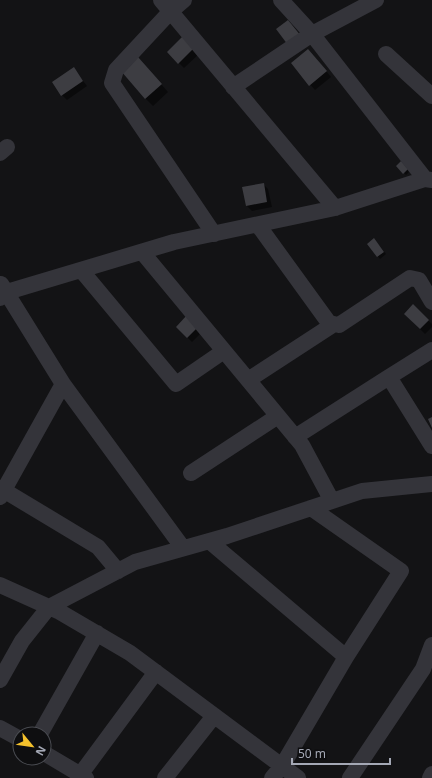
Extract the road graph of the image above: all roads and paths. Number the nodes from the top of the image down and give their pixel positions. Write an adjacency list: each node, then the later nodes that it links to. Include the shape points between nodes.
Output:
1 (184, 0): 4 (street)
2 (281, 0): 5 (street)
3 (376, 0): 5 (street)
4 (166, 6): 7 (street); 12 (street, via 116,70 112,83)
5 (312, 34): 7 (street); 9 (street)
6 (386, 54): 8 (street)
7 (233, 87): 10 (street)
8 (432, 96)
9 (429, 179): 10 (street)
10 (335, 208): 11 (street)
11 (258, 225): 12 (street); 17 (street, via 329,323)
12 (214, 234): 13 (street)
13 (142, 252): 14 (street); 19 (street)
14 (81, 270): 15 (street); 19 (street, via 176,384)
15 (2, 291): 22 (street)
16 (432, 302): 17 (street, via 419,280 410,278 339,325)
17 (334, 324): 21 (street)
18 (432, 350): 20 (street)
19 (224, 351): 21 (street)
20 (389, 377): 24 (street); 25 (street)
21 (248, 380): 23 (street)
22 (63, 384): 28 (street); 32 (street)
23 (278, 416): 24 (street); 26 (street)
24 (295, 437): 29 (street, via 302,445)
25 (432, 446)
26 (191, 473)
27 (432, 484): 29 (street, via 362,491)
28 (1, 492): 33 (street, via 98,547)
29 (332, 501): 30 (street)
30 (310, 508): 31 (street); 38 (street, via 401,571)
31 (209, 541): 32 (street); 38 (street)
32 (183, 548): 33 (street, via 135,562)
33 (118, 571): 35 (street)
34 (0, 585): 35 (street)
35 (49, 607): 36 (street); 40 (street, via 22,641)
36 (97, 633): 39 (street); 42 (street)
37 (432, 645): 51 (street, via 422,668)
38 (346, 656): 46 (street)
39 (156, 672): 41 (street); 47 (street)
40 (0, 680)
41 (214, 716): 46 (street); 49 (street)
42 (45, 726)
43 (0, 728): 44 (street)
44 (12, 735)
45 (52, 759): 47 (street)
46 (277, 772): 50 (street)
47 (73, 774)
48 (432, 774): 52 (street)
49 (165, 778)
50 (298, 778)
51 (350, 778)
52 (430, 778)

